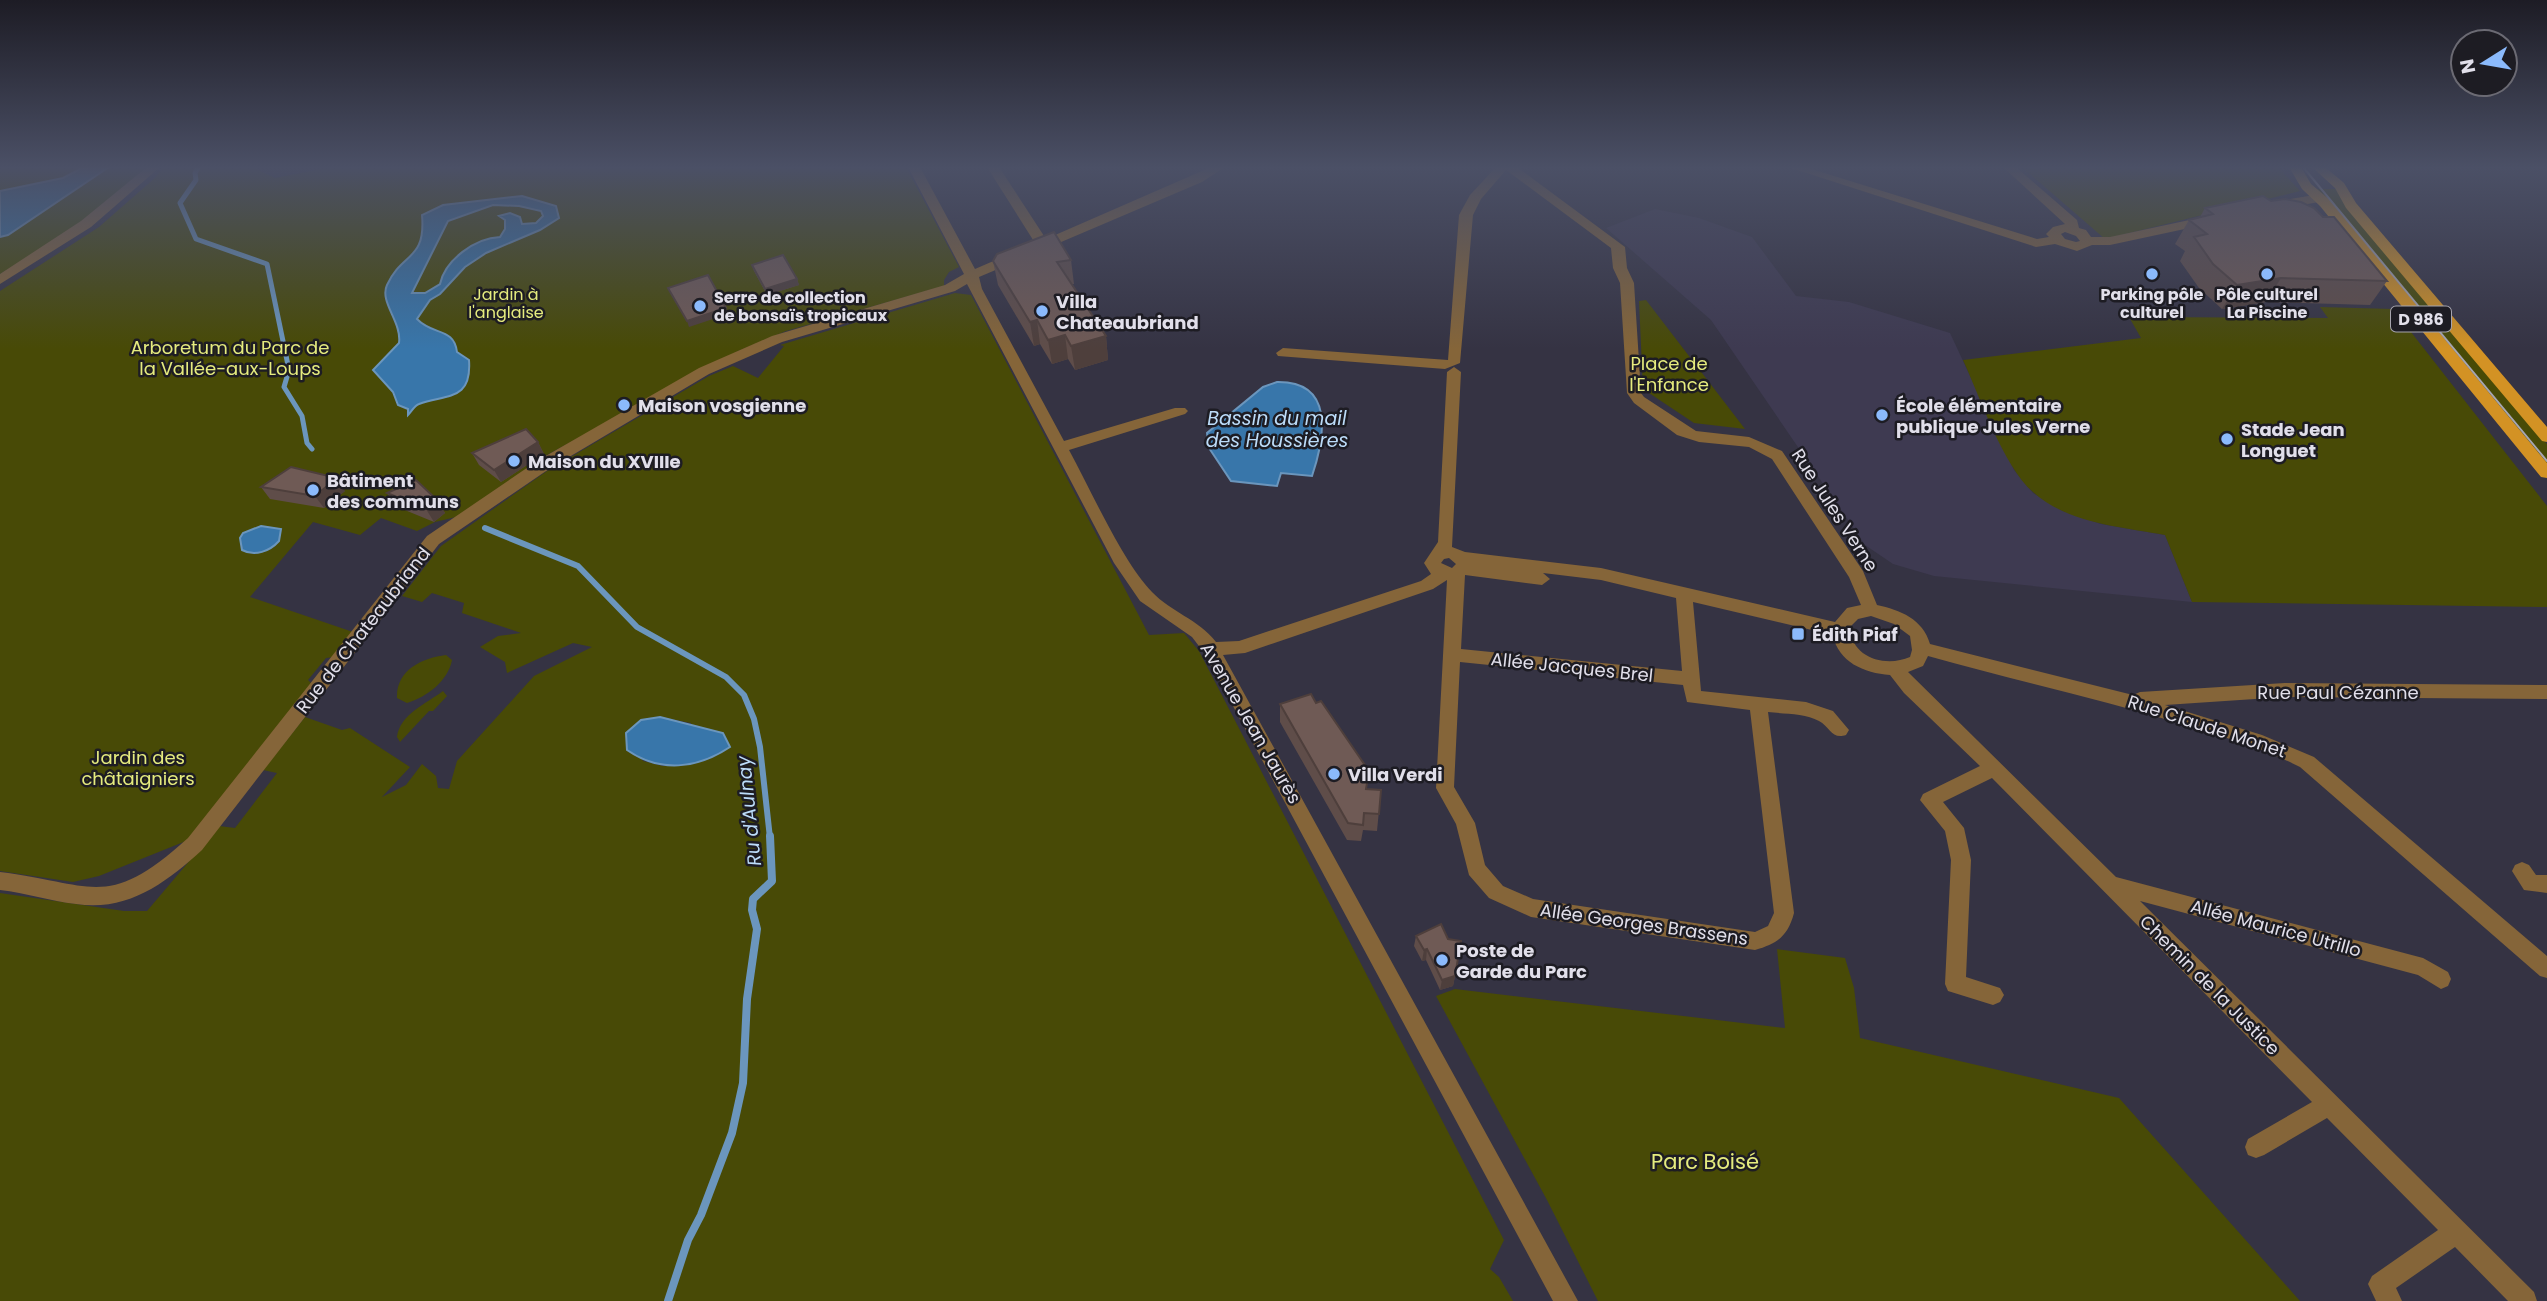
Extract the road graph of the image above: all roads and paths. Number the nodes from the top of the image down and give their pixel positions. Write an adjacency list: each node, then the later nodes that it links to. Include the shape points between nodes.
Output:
1 (80, 228): 16 (street)
2 (947, 228): 15 (street, Avenue Jean Jaurès)
3 (1032, 228): 14 (street)
4 (1084, 228): 14 (street, Rue de Chateaubriand)
5 (1465, 228): 18 (street)
6 (1592, 228): 25 (street, Rue Jules Verne, via 1618,247 1627,283 1634,393 1639,400 1685,432 1752,441 1777,455 1857,575)
7 (1987, 228): 12 (street, via 2036,243)
8 (2172, 228): 13 (street)
9 (2345, 228): 22 (main road, D 986)
10 (2370, 228): 20 (main road, D 986)
11 (2072, 229): 12 (street, via 2055,232); 13 (street)
12 (2056, 240): 13 (street, via 2075,247)
13 (2088, 241)
14 (1043, 245): 15 (street, Rue de Chateaubriand)
15 (972, 275): 21 (street, Avenue Jean Jaurès, via 975,289); 38 (street, Rue de Chateaubriand, via 924,297 777,339 704,371 543,465 433,540 204,834 167,870 103,897)
16 (0, 281)
17 (1283, 353): 18 (street)
18 (1451, 366): 23 (street)
19 (1180, 411): 21 (street)
20 (2547, 437)
21 (1062, 447): 27 (street, Avenue Jean Jaurès, via 1120,559 1146,597 1198,632)
22 (2547, 473)
23 (1452, 560): 24 (street, via 1636,590 1648,585); 27 (street, via 1427,585 1239,648); 29 (street)
24 (1684, 594): 26 (street); 31 (street)
25 (1871, 610): 26 (street, via 1853,613); 28 (street, via 1905,621 1920,638)
26 (1840, 630): 30 (street, via 1855,656 1877,668)
27 (1211, 649): 47 (street, Avenue Jean Jaurès)
28 (1921, 649): 30 (street, via 1917,661); 33 (street, Rue Claude Monet)
29 (1452, 655): 31 (street, Allée Jacques Brel); 34 (street, Allée Georges Brassens, via 1445,788 1461,811 1476,869 1496,892 1531,908 1755,941 1770,938 1780,928 1784,914)
30 (1896, 670): 36 (street, Chemin de la Justice)
31 (1692, 679): 34 (street, via 1693,697)
32 (2547, 692): 33 (street, Rue Paul Cézanne, via 2285,690)
33 (2129, 700): 41 (street, Rue Claude Monet, via 2278,747 2307,762)
34 (1758, 703): 35 (street, via 1806,709 1827,716)
35 (1840, 730)
36 (1994, 768): 39 (street, Chemin de la Justice); 43 (street, via 1930,800 1954,828 1961,860 1955,984)
37 (2522, 871): 40 (street, via 2531,884)
38 (0, 881)
39 (2109, 884): 42 (street, Allée Maurice Utrillo, via 2423,967); 44 (street, Chemin de la Justice)
40 (2547, 884)
41 (2547, 969)
42 (2441, 979)
43 (1993, 995)
44 (2329, 1104): 45 (street); 46 (street, Chemin de la Justice)
45 (2256, 1147)
46 (2456, 1232): 48 (street, via 2380,1284); 49 (street, Chemin de la Justice)
47 (1566, 1301)
48 (2390, 1301)
49 (2525, 1301)

